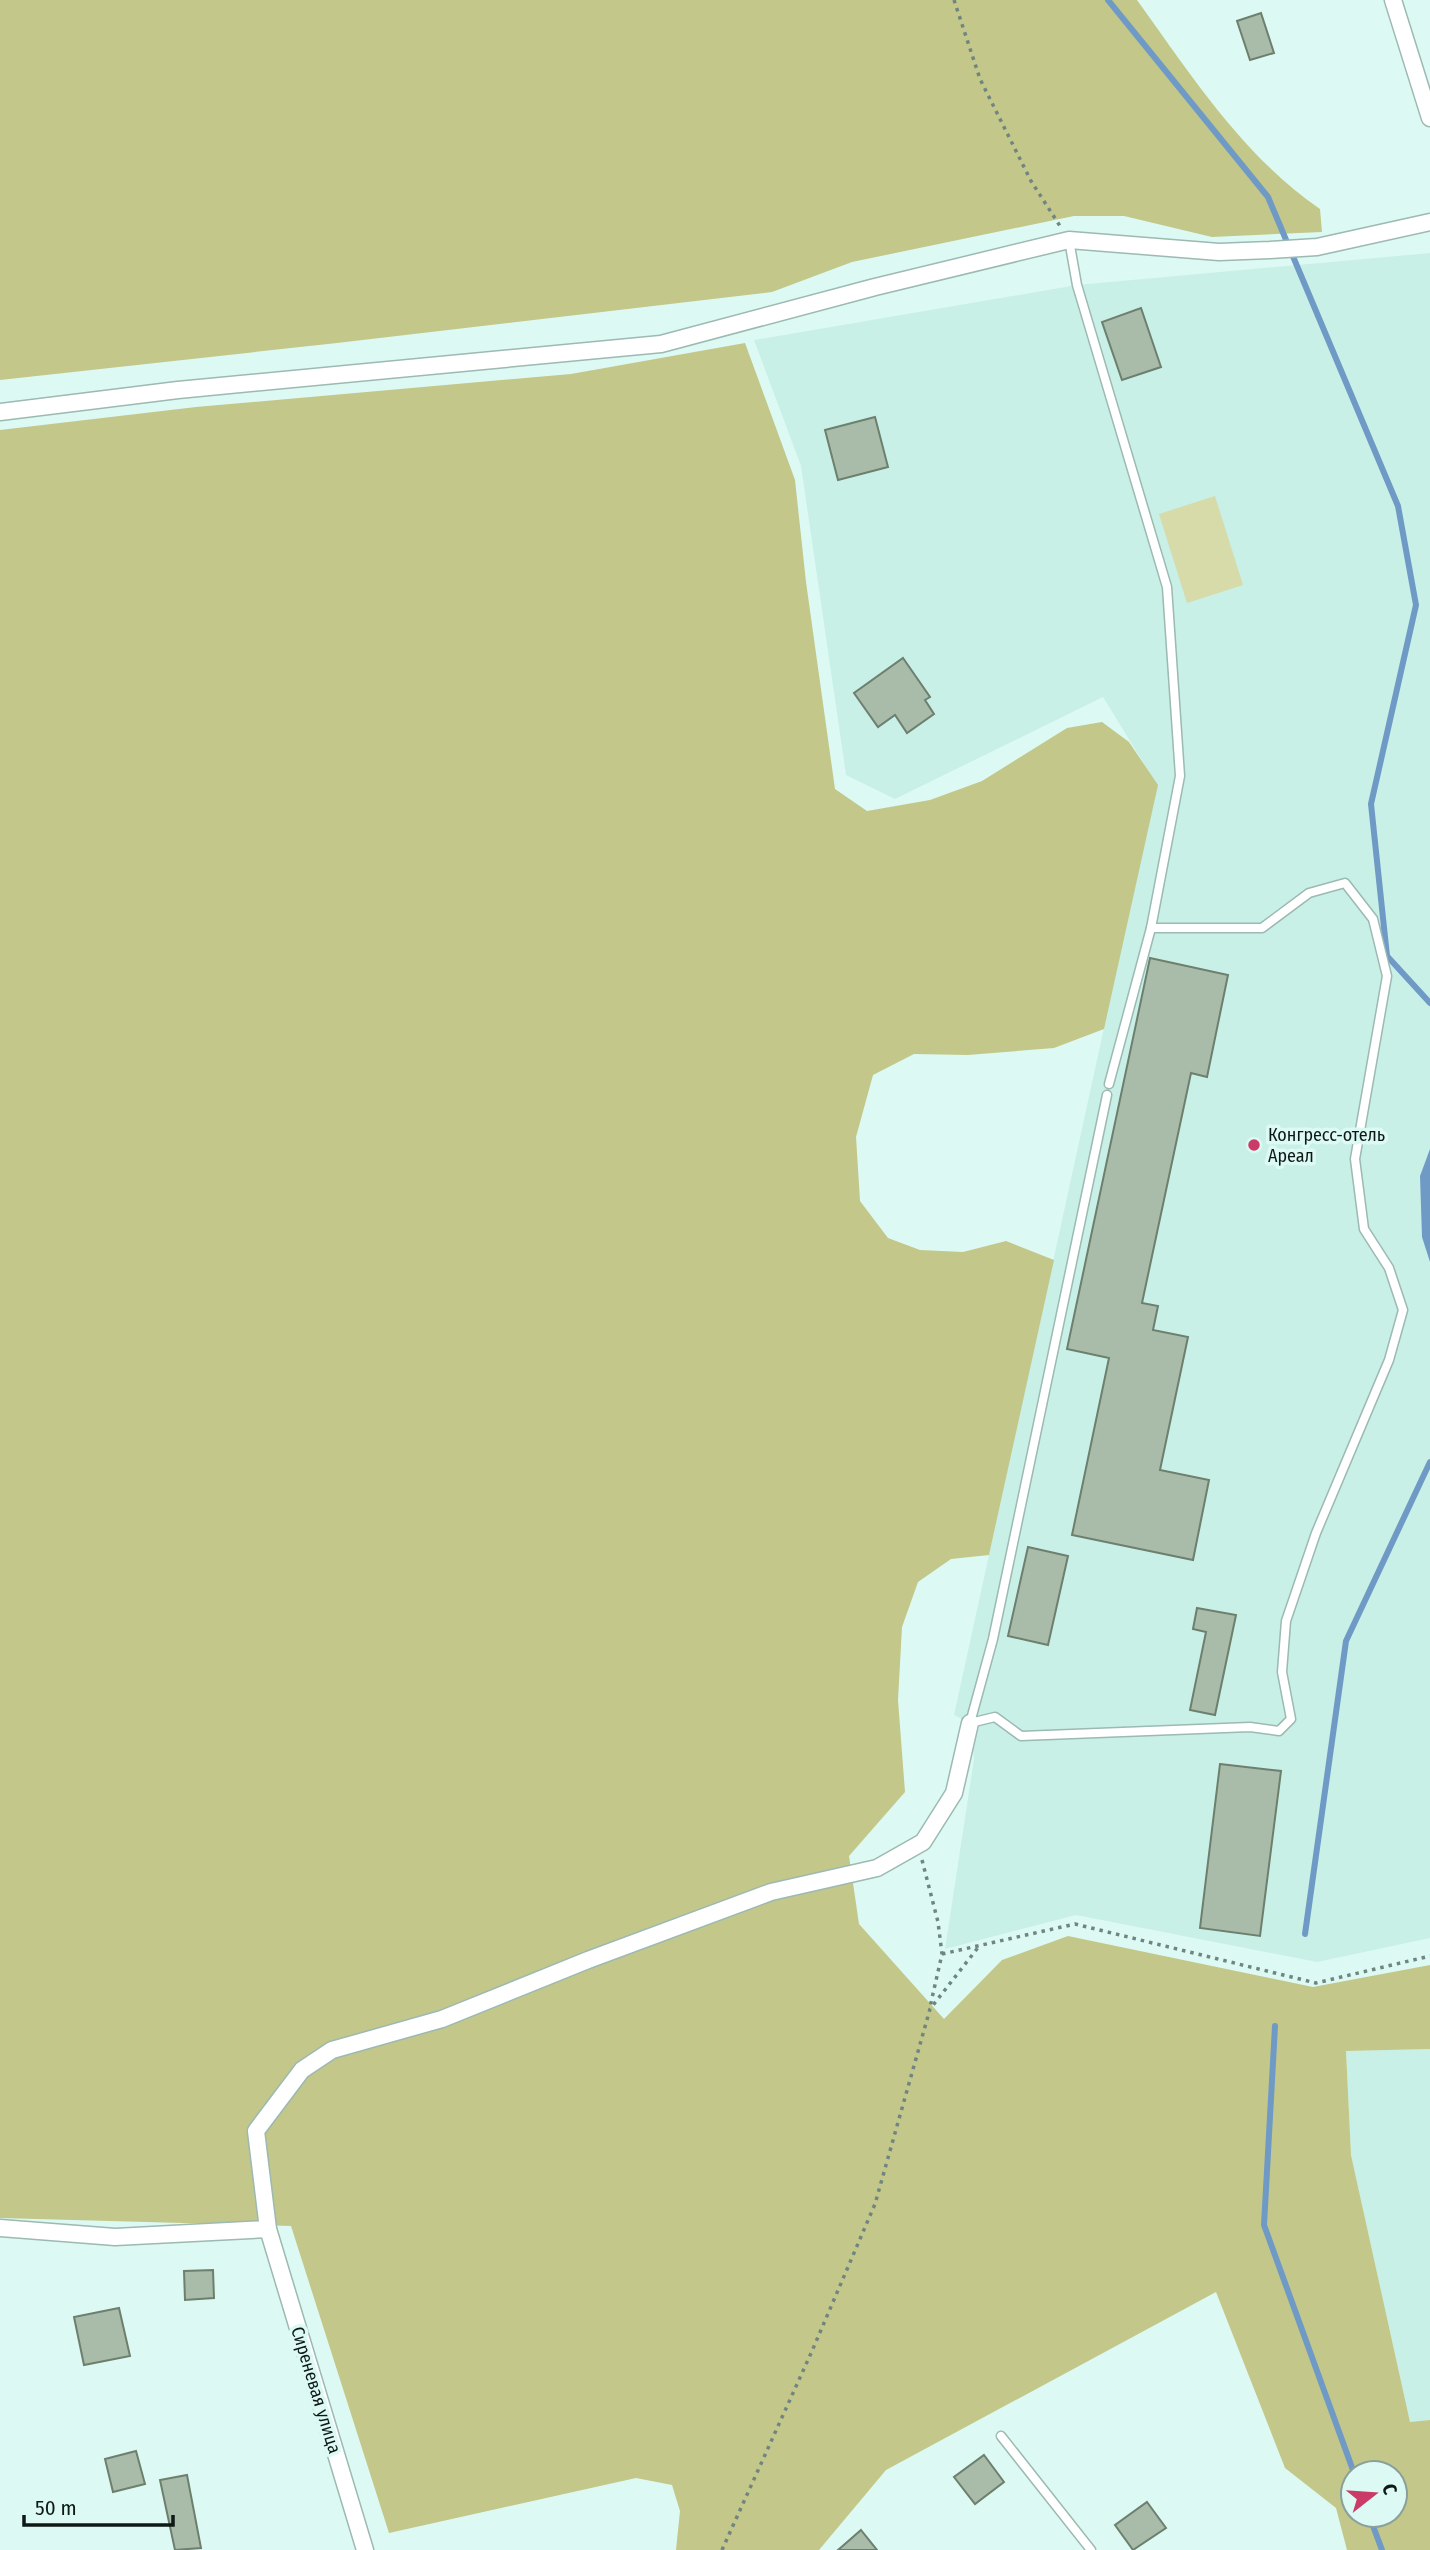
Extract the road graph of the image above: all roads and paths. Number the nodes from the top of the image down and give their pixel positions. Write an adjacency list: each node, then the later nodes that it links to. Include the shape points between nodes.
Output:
1 (954, 0): 5 (path, via 980,79 1031,181)
2 (1393, 0): 3 (street)
3 (1430, 118)
4 (1430, 222): 5 (street, via 1317,247 1270,250 1219,252)
5 (1069, 240): 6 (street, via 661,344 178,390); 7 (lane, via 1077,285 1167,587 1180,776)
6 (0, 412)
7 (1151, 928): 8 (lane); 10 (lane, via 1262,928 1309,893 1345,883 1373,919 1387,976 1355,1159 1364,1229 1389,1268 1403,1310 1389,1360 1316,1533 1286,1621 1282,1672 1291,1719 1279,1731 1250,1727 1021,1736 995,1717)
8 (1109, 1084)
9 (1107, 1095): 10 (lane, via 996,1625)
10 (970, 1723): 11 (street, via 954,1793)
11 (923, 1842): 13 (path, via 921,1857); 17 (street, Сиреневая улица, via 877,1868 771,1892 442,2019 332,2050 302,2070 257,2131)
12 (980, 1945): 13 (path); 14 (path, via 1075,1924 1316,1983); 15 (path)
13 (942, 1954): 15 (path)
14 (1430, 1956)
15 (930, 2009): 20 (path, via 875,2204)
16 (0, 2228): 17 (street, via 115,2237)
17 (268, 2229): 19 (street, Сиреневая улица)
18 (1001, 2436): 21 (lane)
19 (365, 2550)
20 (722, 2550)
21 (1091, 2550)

